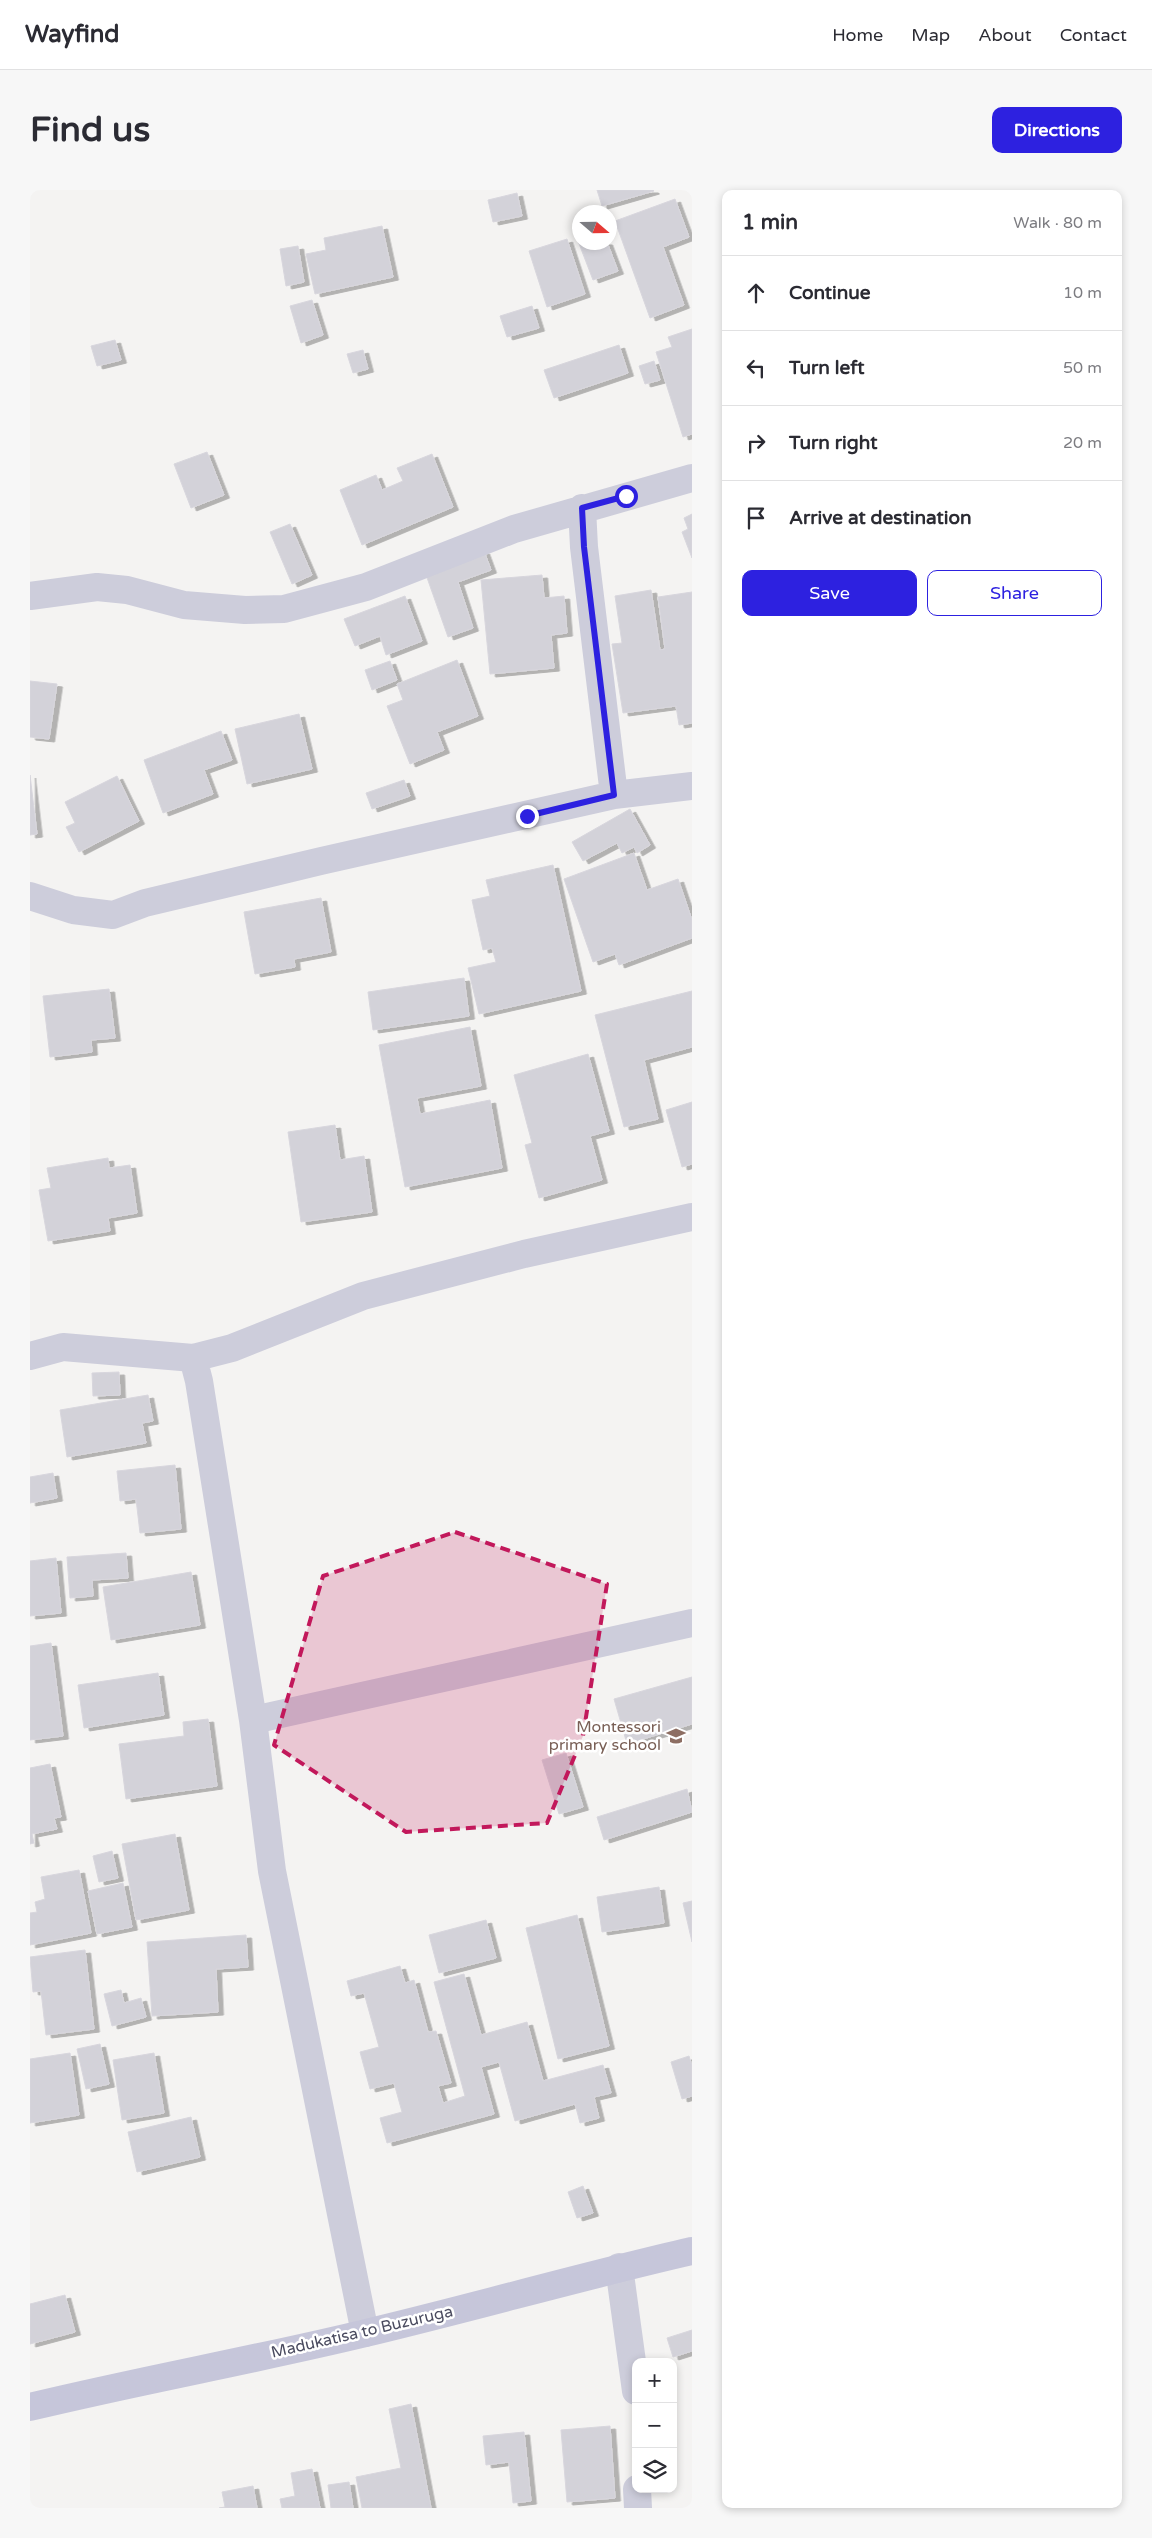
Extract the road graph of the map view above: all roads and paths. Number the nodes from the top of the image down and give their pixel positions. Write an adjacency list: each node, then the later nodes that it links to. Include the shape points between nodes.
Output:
1 (692, 478): 2 (street)
2 (582, 508): 3 (street, via 514,529 366,587 284,609 245,610 184,605 127,590 97,587); 5 (street)
3 (30, 596)
4 (691, 790): 5 (street)
5 (614, 795): 6 (street, via 145,903 113,915 73,910)
6 (30, 896)
7 (692, 1217): 9 (street, via 524,1254 363,1296 232,1348)
8 (30, 1356): 9 (street, via 63,1347)
9 (193, 1358): 11 (street)
10 (692, 1623): 11 (street)
11 (253, 1720): 14 (street, via 272,1871)
12 (692, 2251): 13 (main road, Madukatisa to Buzuruga)
13 (619, 2267): 14 (main road, Madukatisa to Buzuruga); 15 (street)
14 (365, 2333): 16 (main road, Madukatisa to Buzuruga)
15 (632, 2362)
16 (30, 2407)
17 (638, 2493): 18 (street)
18 (638, 2508)

